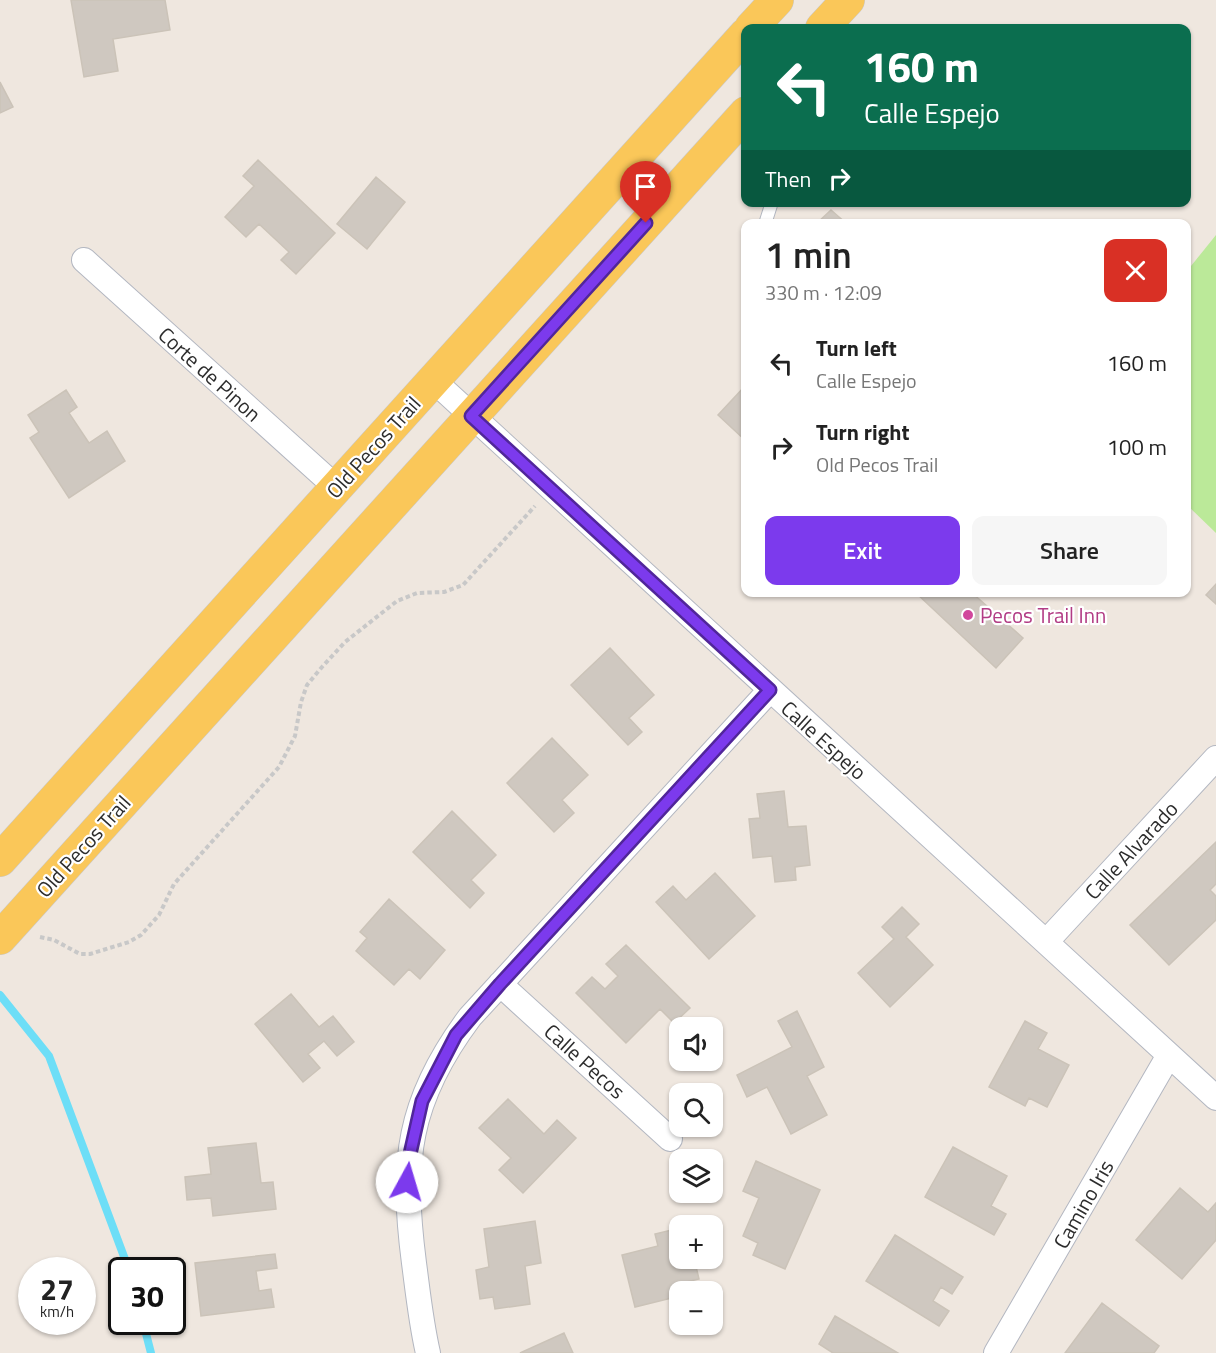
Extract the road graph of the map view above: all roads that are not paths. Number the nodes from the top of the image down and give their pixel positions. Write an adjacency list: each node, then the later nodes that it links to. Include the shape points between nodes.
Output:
1 (777, 0): 3 (main road)
2 (848, 0): 4 (main road)
3 (755, 24)
4 (826, 24)
5 (741, 40): 8 (main road, Old Pecos Trail)
6 (741, 119): 9 (main road, Old Pecos Trail)
7 (84, 260): 10 (street, Corte de Pinon)
8 (433, 380): 9 (street, Calle Espejo); 10 (main road, Old Pecos Trail)
9 (471, 416): 11 (street, Calle Espejo); 14 (main road, Old Pecos Trail)
10 (337, 488): 13 (main road, Old Pecos Trail)
11 (770, 690): 15 (street, Calle Espejo); 16 (street)
12 (1216, 758): 15 (street, Calle Alvarado)
13 (0, 860)
14 (11, 928)
15 (1046, 942): 17 (street, Calle Espejo)
16 (500, 984): 19 (street, Calle Pecos); 20 (street, via 470,1017 443,1057 422,1101 410,1154 408,1212)
17 (1169, 1055): 18 (street, Calle Espejo); 21 (street, Camino Iris)
18 (1216, 1098)
19 (669, 1139)
20 (428, 1353)
21 (996, 1353)

